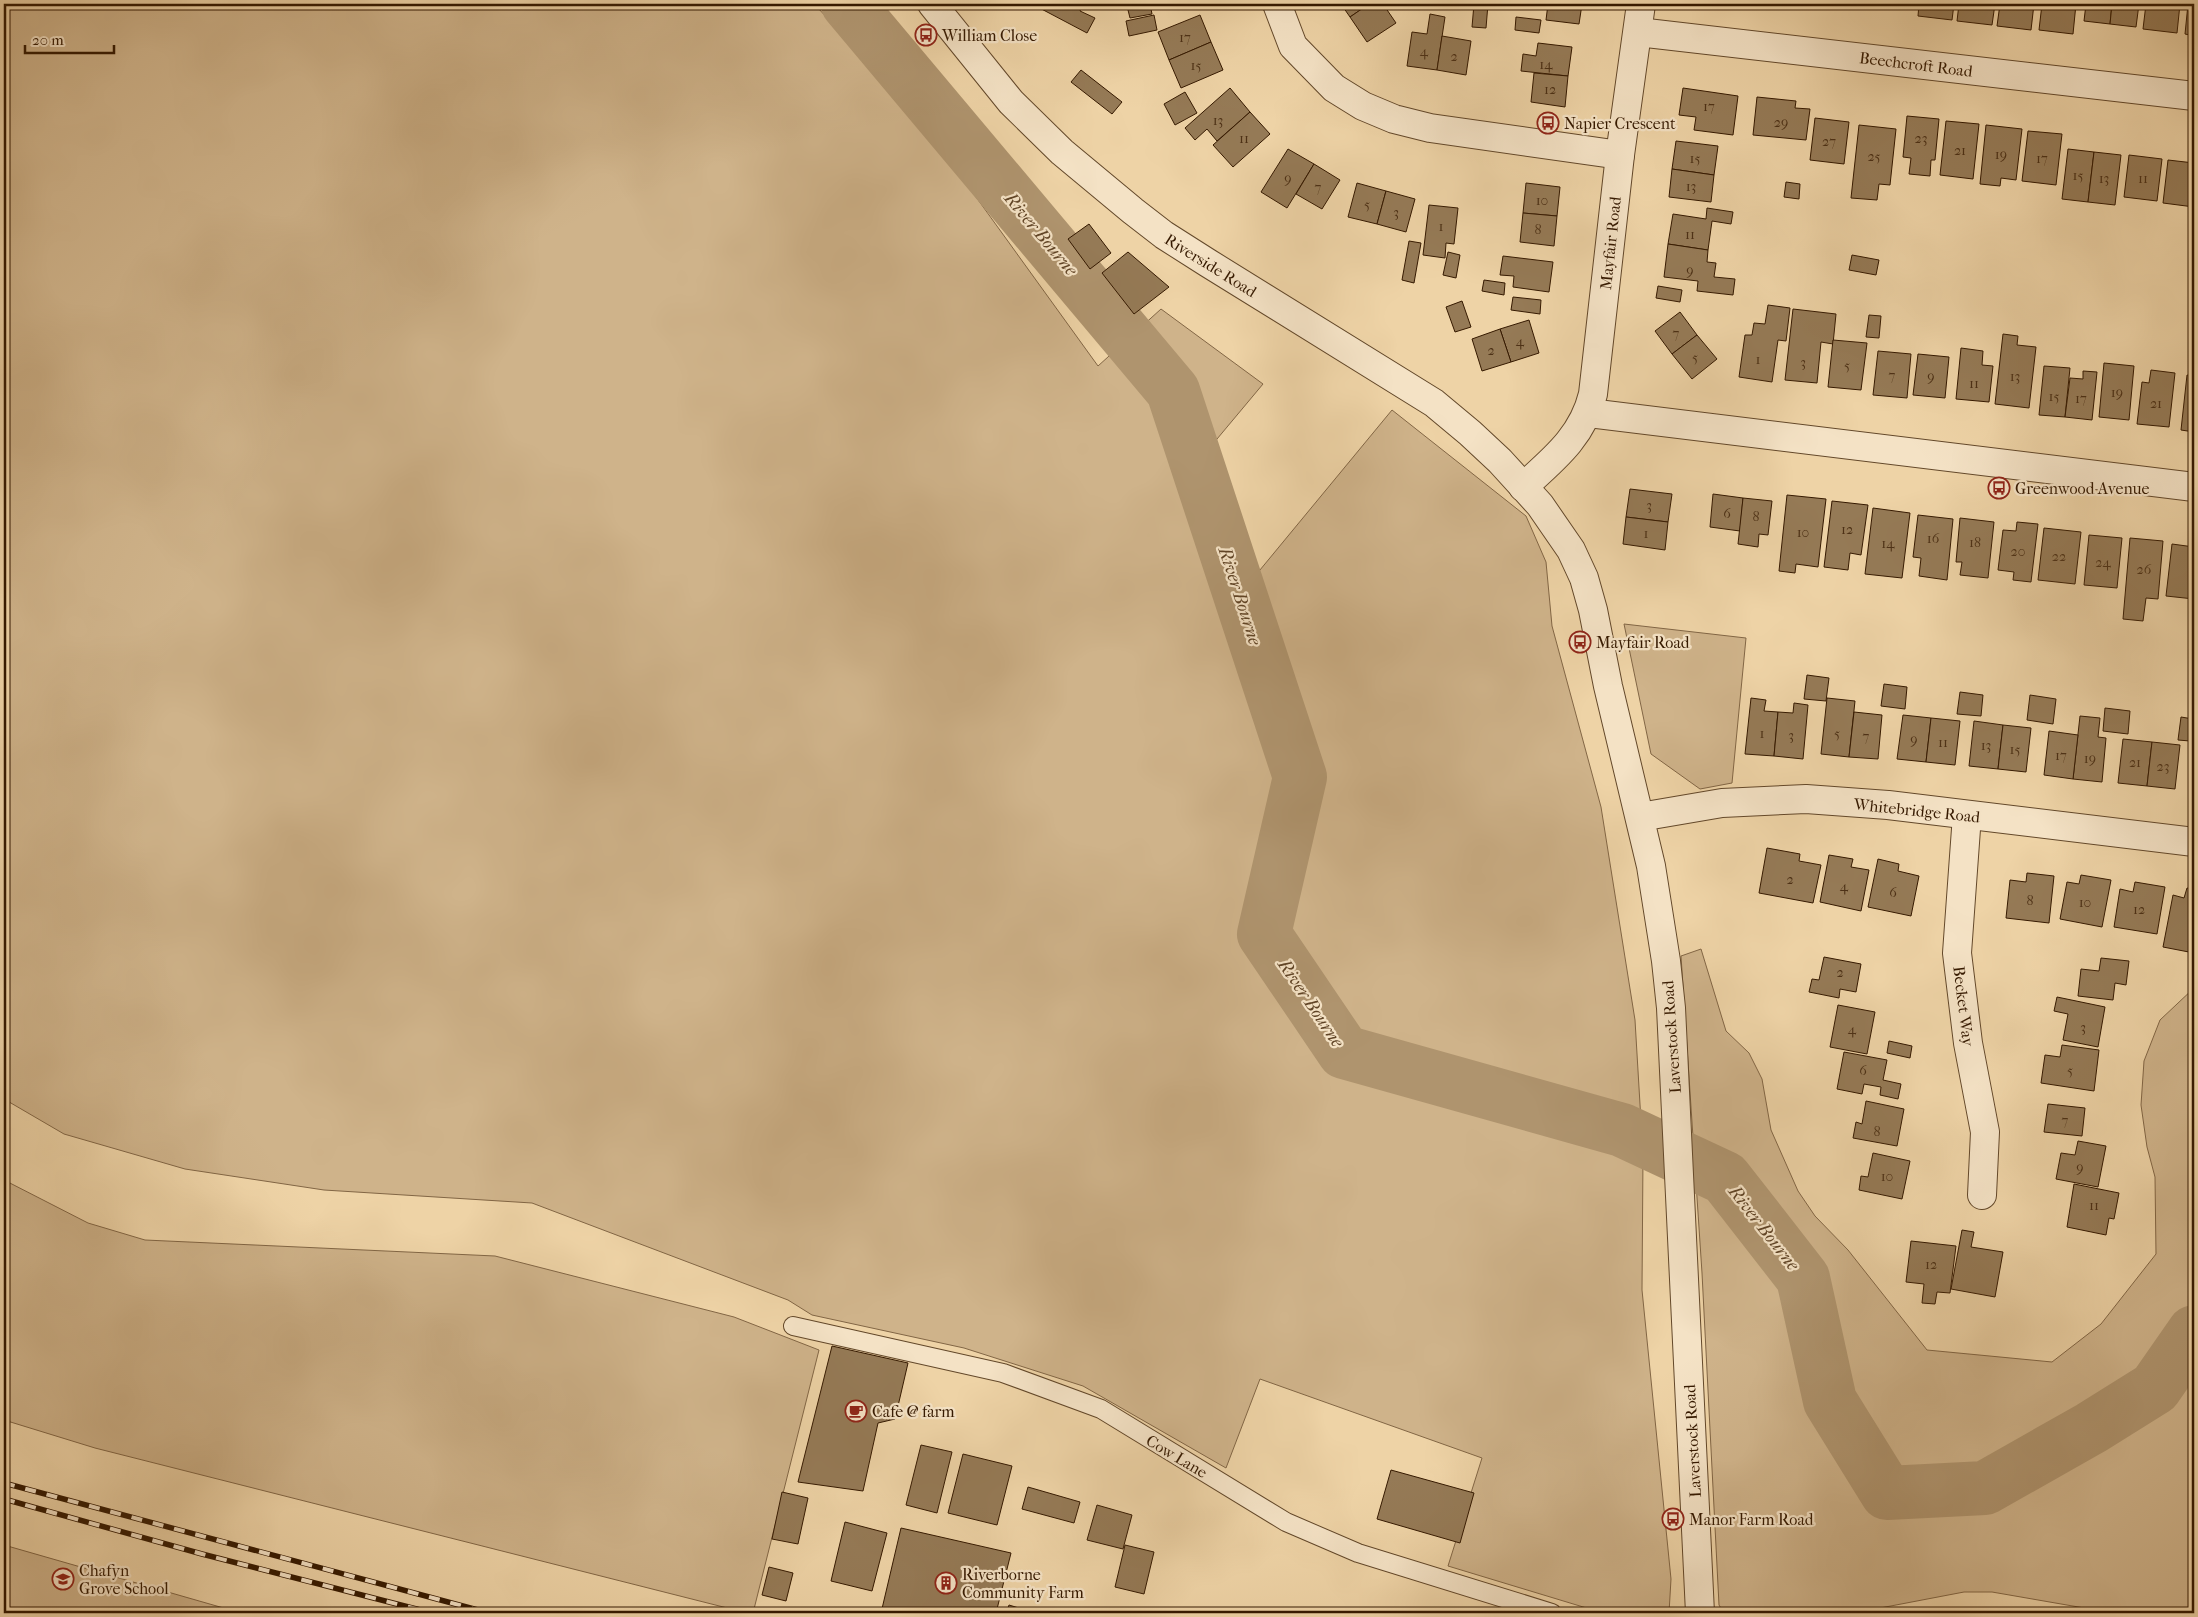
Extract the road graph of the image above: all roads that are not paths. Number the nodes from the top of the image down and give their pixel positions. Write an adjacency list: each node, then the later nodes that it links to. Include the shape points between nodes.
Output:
1 (932, 4): 8 (street, Riverside Road, via 1010,102 1101,185 1164,235 1434,403 1470,433)
2 (1277, 4): 6 (street, via 1293,46 1334,88 1363,106 1394,119 1430,128)
3 (1641, 4): 4 (street, Mayfair Road)
4 (1638, 32): 5 (street, Beechcroft Road); 6 (street, Mayfair Road)
5 (2194, 96)
6 (1620, 155): 7 (street, Mayfair Road)
7 (1589, 413): 8 (street, Mayfair Road, via 1571,440); 9 (street)
8 (1524, 487): 11 (street, Laverstock Road, via 1571,550 1584,578)
9 (2194, 487)
10 (1967, 815): 11 (street, Whitebridge Road, via 1806,799 1722,803); 12 (street, Whitebridge Road); 13 (street, Becket Way, via 1957,953 1968,1042 1985,1132)
11 (1640, 817): 16 (street, Laverstock Road, via 1651,866 1671,1008)
12 (2194, 842)
13 (1982, 1195)
14 (793, 1326): 15 (lane, Cow Lane, via 1003,1373 1083,1403 1101,1410 1286,1522 1358,1553)
15 (1552, 1613)
16 (1700, 1613)

